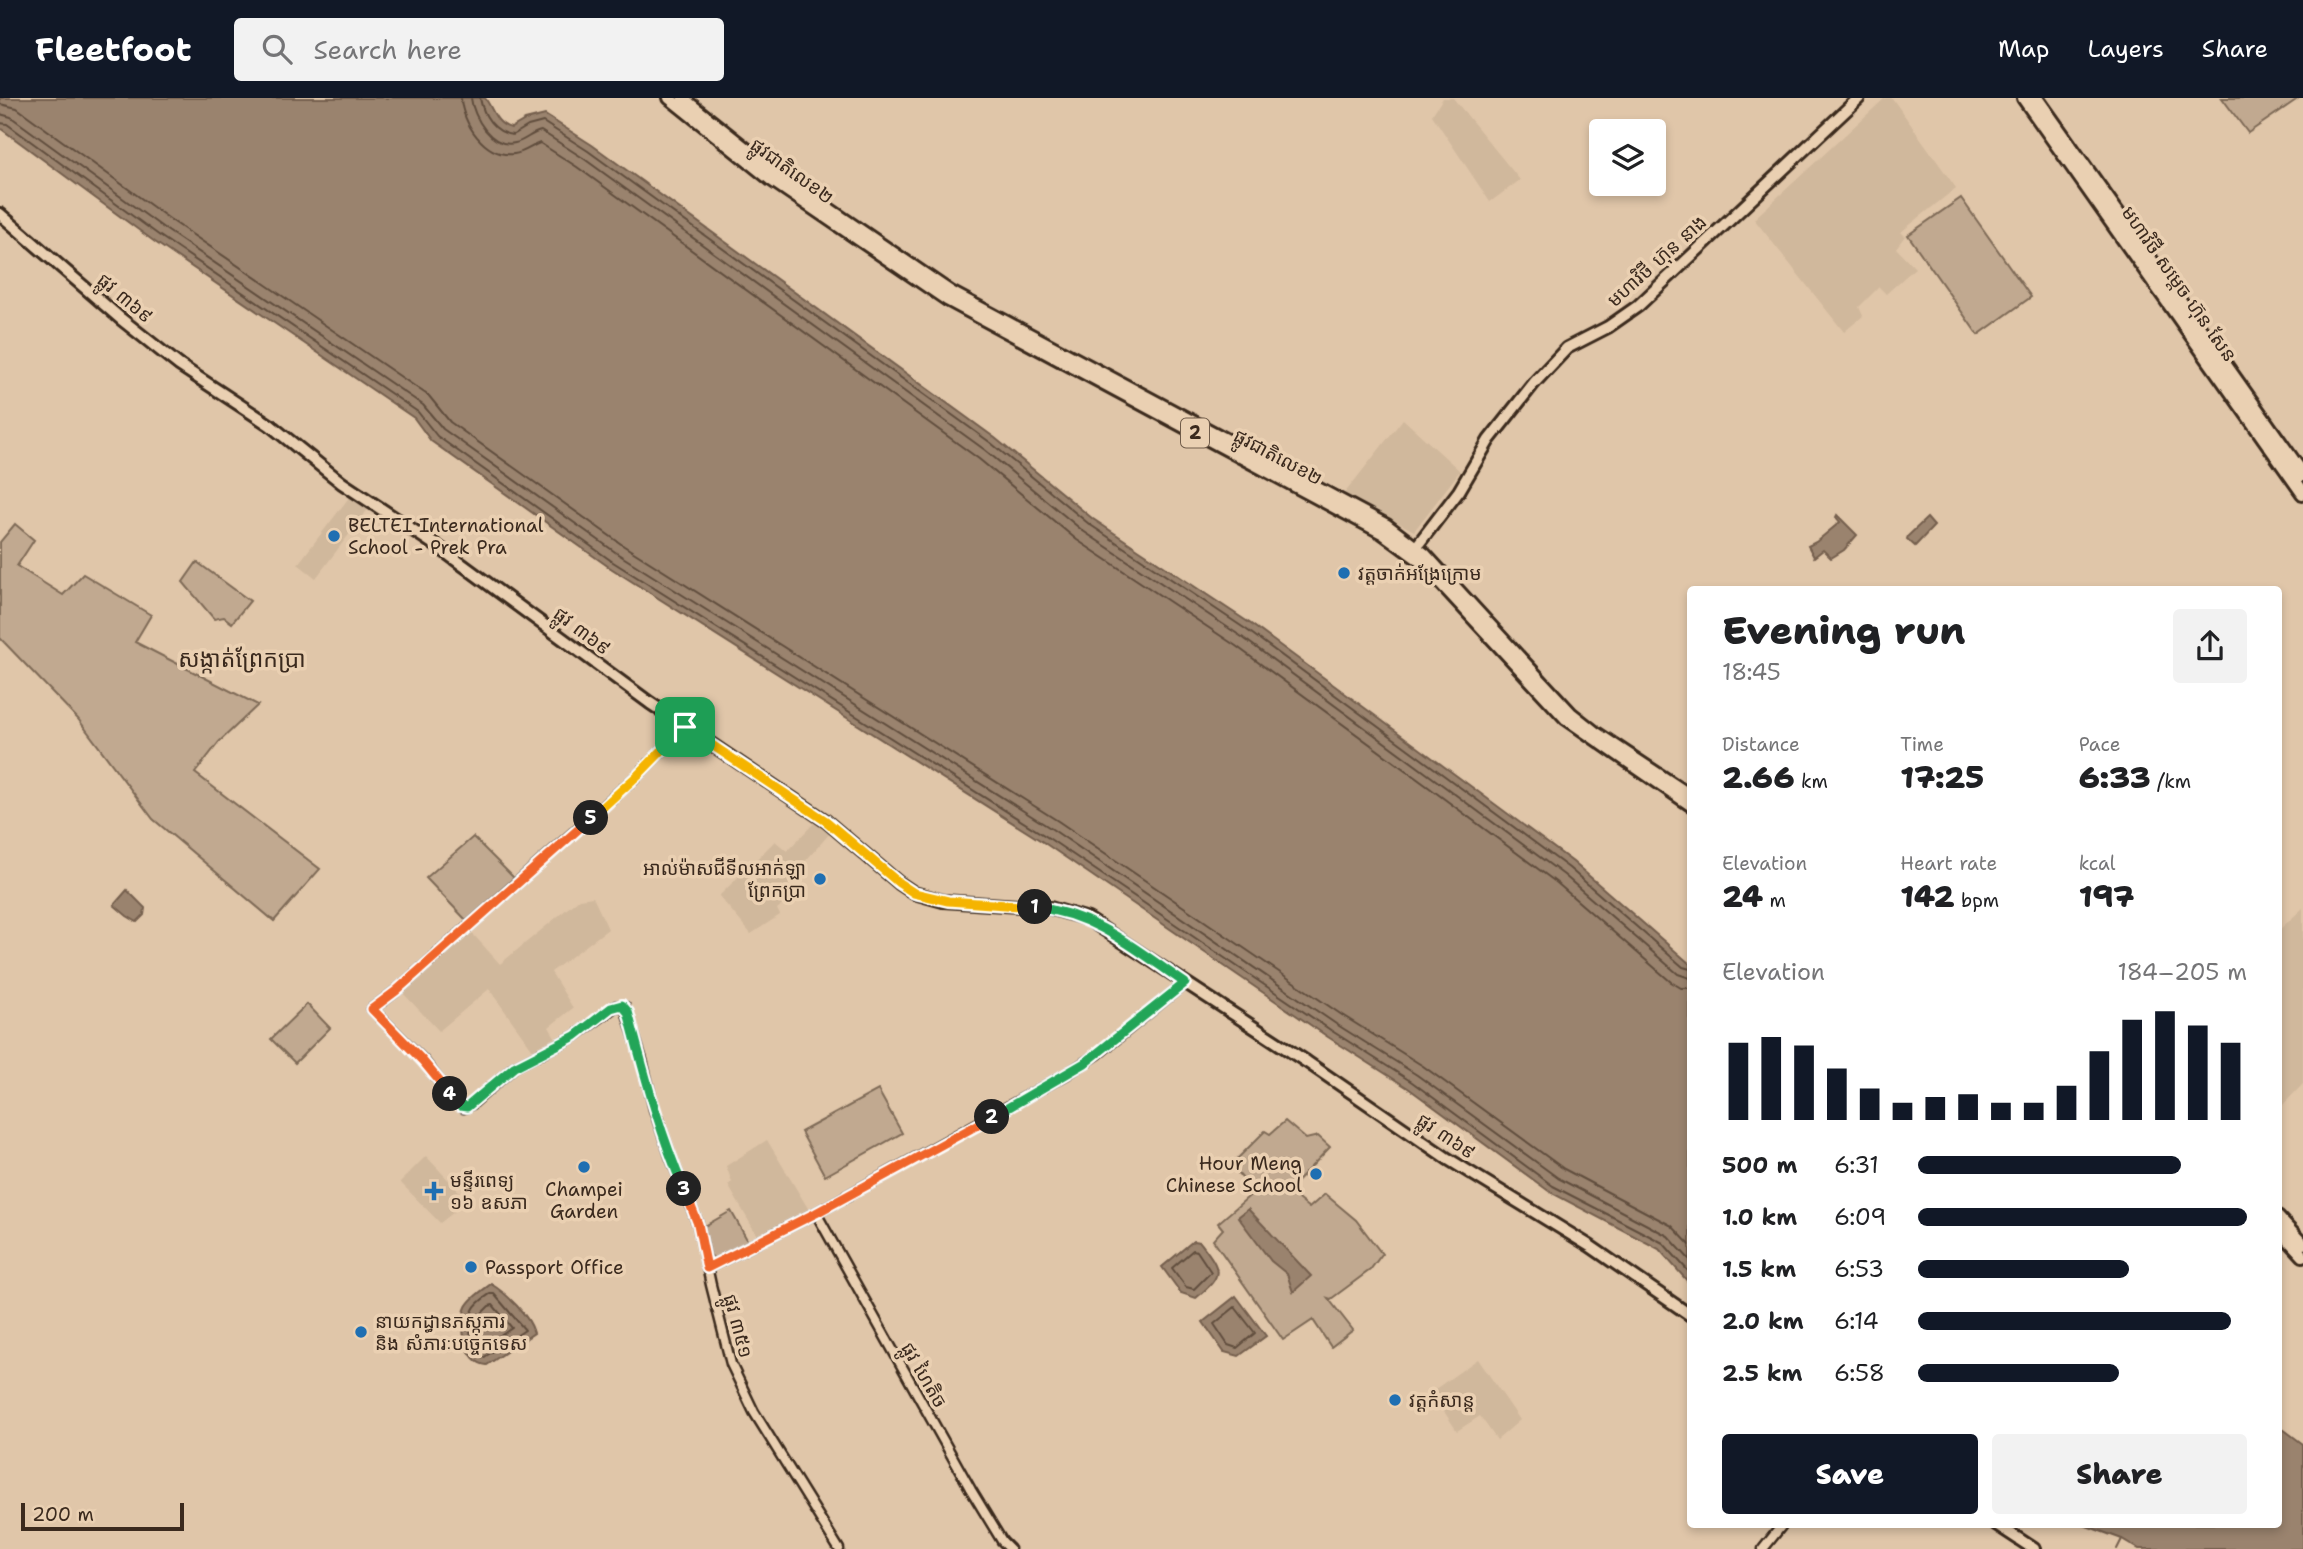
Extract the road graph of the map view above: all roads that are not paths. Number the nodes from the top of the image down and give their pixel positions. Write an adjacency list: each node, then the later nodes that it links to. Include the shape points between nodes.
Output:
1 (669, 98): 7 (main road, ផ្លូវជាតិលេខ២ / 2, via 771,180 939,295)
2 (683, 98): 7 (main road, ផ្លូវជាតិលេខ២ / 2, via 776,173 936,283)
3 (1859, 98): 10 (main road, មហាវិថី ហ៊ុន នាង, via 1638,306 1564,351 1510,411 1459,491)
4 (2024, 98): 9 (highway, មហាវិថី សម្តេច ហ៊ុន សែន)
5 (2036, 98): 8 (highway, មហាវិថី សម្តេច ហ៊ុន សែន)
6 (0, 214): 11 (main road, ផ្លូវ ៣៦៩, via 179,365 270,425 341,483 437,546)
7 (1174, 417): 10 (main road, ផ្លូវជាតិលេខ២ / 2, via 1377,519)
8 (2303, 475)
9 (2303, 492)
10 (1413, 550): 12 (main road, ផ្លូវជាតិលេខ២ / 2, via 1558,701)
11 (685, 727): 15 (main road, ផ្លូវ ៣៦៩, via 826,821 914,893 948,901 1069,912 1102,927); 21 (street, ផ្លូវ ៣៥១, via 601,809 372,1009 464,1108 514,1067 575,1036 616,1006 625,1007 654,1109 698,1224)
12 (1616, 751): 13 (main road, ផ្លូវជាតិលេខ២ / 2); 14 (main road, ផ្លូវជាតិលេខ២ / 2)
13 (1687, 793)
14 (1687, 803)
15 (1185, 983): 16 (street, via 1067,1074); 22 (main road, ផ្លូវ ៣៦៩)
16 (816, 1213): 21 (street); 26 (street, ផ្លូវ ហៃតិច, via 971,1490)
17 (2282, 1222): 19 (main road)
18 (2282, 1232): 19 (main road)
19 (2300, 1244): 20 (main road)
20 (2303, 1256)
21 (707, 1268): 25 (street, ផ្លូវ ៣៥១, via 741,1388)
22 (1687, 1313)
23 (1780, 1528): 27 (street)
24 (2002, 1528): 28 (main road)
25 (839, 1549)
26 (1010, 1549)
27 (1763, 1549)
28 (2034, 1549)

